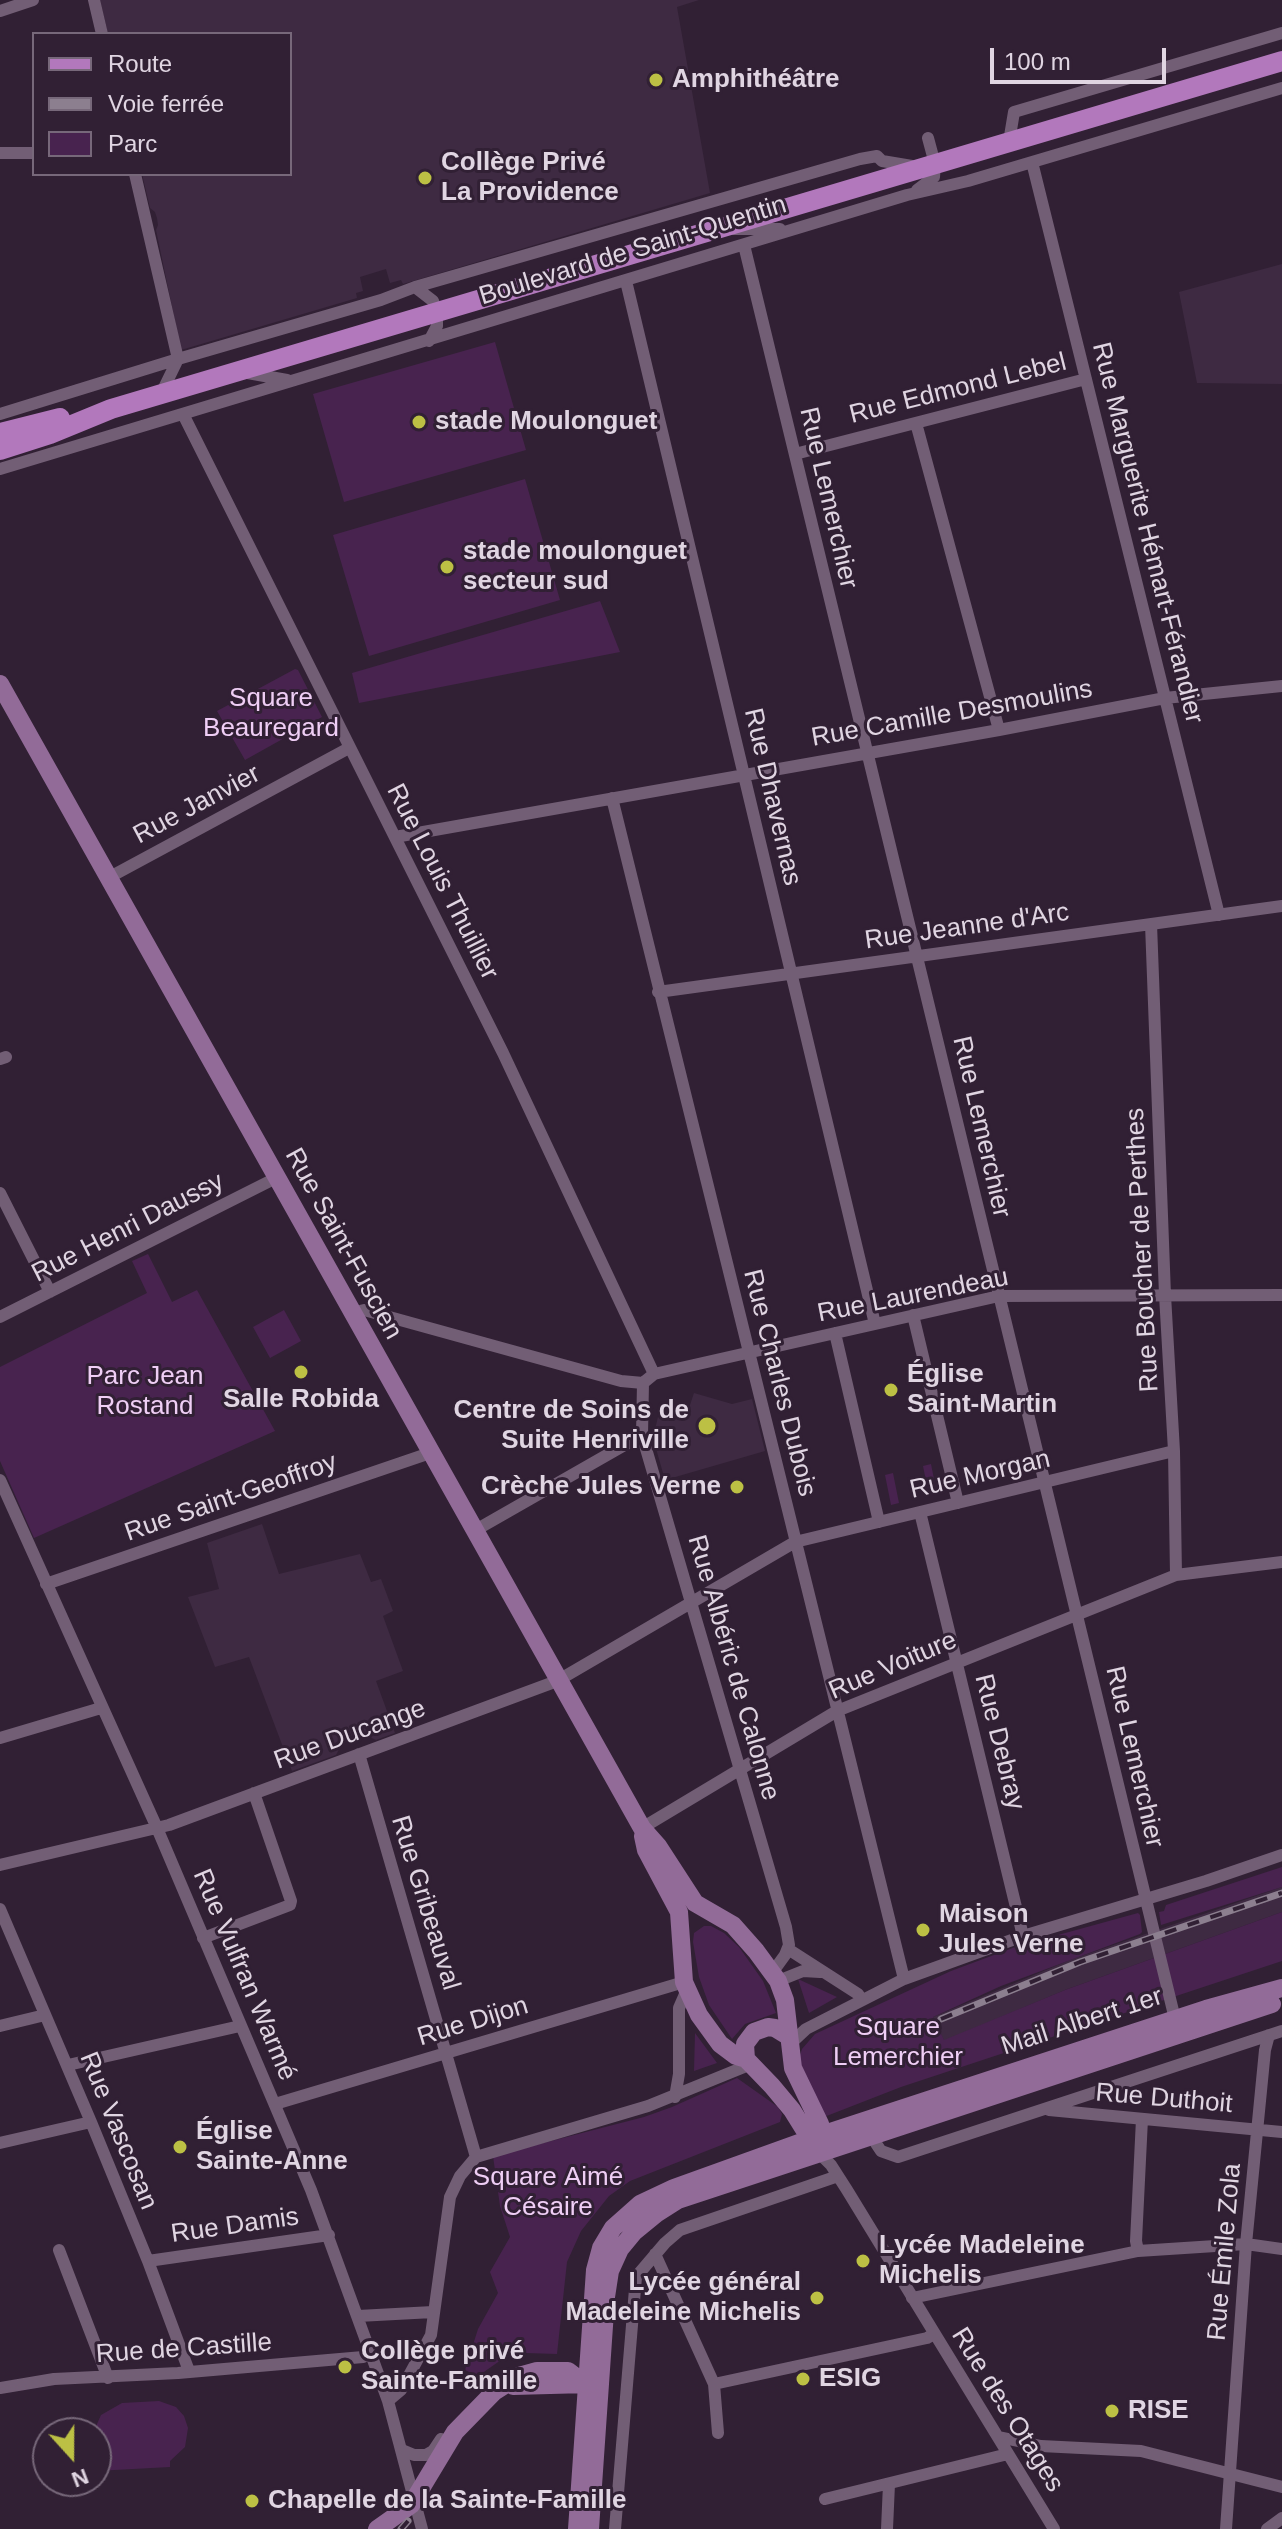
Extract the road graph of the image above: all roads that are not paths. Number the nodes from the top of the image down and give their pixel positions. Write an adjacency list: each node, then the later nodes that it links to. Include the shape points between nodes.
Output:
1 (33, 0): 3 (street)
2 (94, 0): 4 (street)
3 (0, 11)
4 (102, 32)
5 (1282, 33): 9 (street, via 1014,112)
6 (1282, 61): 9 (main road, Boulevard de Saint-Quentin)
7 (1282, 88): 12 (street, Boulevard de Saint-Quentin)
8 (928, 138): 13 (street)
9 (1009, 142): 13 (main road, Boulevard de Saint-Quentin)
10 (0, 153): 11 (street)
11 (32, 153)
12 (1032, 162): 15 (street, Boulevard de Saint-Quentin); 25 (street, Rue Marguerite Hémart-Férandier)
13 (930, 165): 15 (street, via 934,177); 16 (main road, Boulevard de Saint-Quentin); 20 (street, Boulevard de Saint-Quentin, via 895,164 877,156 860,159)
14 (135, 176): 23 (street)
15 (907, 195): 17 (street, Boulevard de Saint-Quentin)
16 (719, 228): 17 (street); 21 (main road, Boulevard de Saint-Quentin)
17 (796, 228): 18 (street, Boulevard de Saint-Quentin)
18 (744, 245): 19 (street, Boulevard de Saint-Quentin); 37 (street, Rue Lemerchier)
19 (626, 281): 22 (street, Boulevard de Saint-Quentin); 45 (street, Rue Dhavernas)
20 (415, 287): 21 (street, via 433,301); 23 (street, Boulevard de Saint-Quentin)
21 (437, 312): 22 (street); 24 (main road, Boulevard de Saint-Quentin)
22 (429, 341): 26 (street, Boulevard de Saint-Quentin)
23 (178, 359): 27 (street); 29 (street, Boulevard de Saint-Quentin)
24 (237, 372): 26 (street); 27 (main road, Boulevard de Saint-Quentin)
25 (1086, 379): 31 (street, Rue Edmond Lebel); 41 (street, Rue Marguerite Hémart-Férandier)
26 (298, 380): 30 (street, Boulevard de Saint-Quentin)
27 (161, 394): 28 (main road, Boulevard de Saint-Quentin)
28 (111, 409): 33 (main road, Boulevard de Saint-Quentin); 36 (main road, Boulevard de Saint-Quentin)
29 (0, 414)
30 (183, 414): 38 (street, Boulevard de Saint-Quentin); 43 (street, Rue Louis Thuillier)
31 (916, 423): 37 (street, Rue Edmond Lebel); 42 (street)
32 (0, 425): 33 (main road)
33 (23, 427): 34 (main road, Boulevard de Saint-Quentin); 35 (main road)
34 (0, 433)
35 (0, 440)
36 (0, 450)
37 (795, 454): 44 (street, Rue Lemerchier)
38 (0, 469)
39 (0, 684): 48 (main road, Rue Saint-Fuscien)
40 (1282, 686): 41 (street, Rue Camille Desmoulins)
41 (1165, 698): 42 (street, Rue Camille Desmoulins); 50 (street, Rue Marguerite Hémart-Férandier)
42 (999, 730): 44 (street, Rue Camille Desmoulins)
43 (349, 748): 47 (street, Rue Louis Thuillier); 48 (street, Rue Janvier)
44 (866, 752): 45 (street, Rue Camille Desmoulins); 52 (street, Rue Lemerchier)
45 (744, 773): 46 (street, Rue Camille Desmoulins); 53 (street, Rue Dhavernas)
46 (612, 798): 47 (street, Rue Camille Desmoulins); 54 (street, Rue Charles Dubois)
47 (395, 837): 67 (street, Rue Louis Thuillier, via 551,1150)
48 (108, 878): 55 (main road, Rue Saint-Fuscien)
49 (1282, 906): 50 (street, Rue Jeanne d'Arc)
50 (1219, 915): 51 (street, Rue Jeanne d'Arc)
51 (1151, 924): 52 (street, Rue Jeanne d'Arc); 58 (street, Rue Boucher de Perthes)
52 (918, 956): 53 (street, Rue Jeanne d'Arc); 60 (street, Rue Lemerchier)
53 (791, 974): 54 (street, Rue Jeanne d'Arc); 64 (street, Rue Dhavernas)
54 (658, 992): 66 (street, Rue Charles Dubois)
55 (276, 1178): 57 (street, Rue Henri Daussy); 61 (main road, Rue Saint-Fuscien)
56 (0, 1193): 57 (street)
57 (50, 1292): 63 (street, Rue Henri Daussy)
58 (1165, 1295): 59 (street, Rue Laurendeau); 60 (street, Rue Laurendeau); 70 (street, Rue Boucher de Perthes)
59 (1282, 1295)
60 (999, 1296): 62 (street, Rue Laurendeau); 73 (street, Rue Lemerchier)
61 (352, 1313): 68 (street, via 364,1310); 71 (main road, Rue Saint-Fuscien)
62 (913, 1315): 64 (street, Rue Laurendeau); 74 (street)
63 (0, 1317)
64 (875, 1324): 65 (street, Rue Laurendeau)
65 (835, 1333): 66 (street, Rue Laurendeau); 76 (street)
66 (748, 1353): 67 (street, Rue Laurendeau); 78 (street, Rue Charles Dubois)
67 (654, 1374): 68 (street)
68 (643, 1383): 69 (street, Rue Albéric de Calonne)
69 (642, 1435): 77 (street); 82 (street, Rue Albéric de Calonne)
70 (1174, 1451): 73 (street, Rue Morgan); 80 (street, Rue Boucher de Perthes)
71 (430, 1453): 77 (main road, Rue Saint-Fuscien); 81 (street, Rue Saint-Geoffroy)
72 (0, 1480): 81 (street, Rue Vulfran Warmé)
73 (1044, 1482): 74 (street, Rue Morgan); 83 (street, Rue Lemerchier)
74 (958, 1503): 75 (street, Rue Morgan)
75 (920, 1512): 76 (street, Rue Morgan); 84 (street, Rue Debray)
76 (879, 1522): 78 (street, Rue Morgan)
77 (474, 1531): 85 (main road, Rue Saint-Fuscien)
78 (795, 1542): 82 (street, Rue Morgan); 87 (street, Rue Charles Dubois)
79 (1282, 1562): 80 (street, Rue Voiture)
80 (1176, 1575): 83 (street, Rue Voiture)
81 (46, 1584): 86 (street, Rue Vulfran Warmé)
82 (691, 1603): 85 (street, Rue Ducange); 90 (street, Rue Albéric de Calonne)
83 (1078, 1614): 84 (street, Rue Voiture); 97 (street, Rue Lemerchier)
84 (957, 1663): 87 (street, Rue Voiture); 101 (street, Rue Debray)
85 (557, 1681): 89 (street, Rue Ducange); 93 (main road, Rue Saint-Fuscien)
86 (101, 1708): 88 (street); 92 (street, Rue Vulfran Warmé)
87 (837, 1711): 90 (street, Rue Voiture); 106 (street, Rue Charles Dubois)
88 (0, 1738)
89 (359, 1754): 91 (street, Rue Ducange); 118 (street, Rue Gribeauval)
90 (740, 1770): 93 (street, Rue Voiture); 103 (street, Rue Albéric de Calonne)
91 (254, 1793): 92 (street, Rue Ducange); 102 (street, via 290,1905)
92 (157, 1828): 95 (street, Rue Ducange); 102 (street, Rue Vulfran Warmé)
93 (642, 1828): 96 (main road, Rue Saint-Fuscien, via 658,1846)
94 (1282, 1855): 97 (street)
95 (0, 1865)
96 (680, 1898): 99 (main road); 100 (main road)
97 (1145, 1900): 101 (street); 112 (street, Rue Lemerchier)
98 (0, 1909): 111 (street, Rue Vascosan)
99 (708, 1912): 100 (main road); 105 (main road, via 733,1925)
100 (681, 1925): 107 (main road)
101 (1023, 1936): 106 (street)
102 (203, 1938): 114 (street, Rue Vulfran Warmé)
103 (788, 1949): 104 (street); 105 (street)
104 (823, 1972): 105 (street); 109 (street)
105 (775, 1977): 117 (main road, via 785,2000)
106 (904, 1979): 109 (street)
107 (685, 1987): 118 (street, Rue Dijon); 120 (main road, via 720,2044); 121 (street, via 679,2008)
108 (1282, 1988): 112 (main road, Mail Albert 1er)
109 (862, 2000): 117 (street, via 806,2029)
110 (1282, 2001): 128 (main road, Mail Albert 1er)
111 (45, 2015): 113 (street); 119 (street, Rue Vascosan)
112 (1175, 2019): 130 (main road, Mail Albert 1er)
113 (0, 2026)
114 (240, 2026): 119 (street); 122 (street, Rue Vulfran Warmé)
115 (1282, 2031): 116 (street)
116 (1269, 2035): 123 (street); 126 (street, Rue Émile Zola)
117 (790, 2046): 120 (main road, via 781,2071 770,2075); 120 (main road, via 775,2028 754,2032 745,2044); 130 (main road)
118 (447, 2053): 122 (street, Rue Dijon); 131 (street, Rue Gribeauval)
119 (68, 2065): 125 (street, Rue Vascosan)
120 (752, 2066): 121 (street); 130 (main road)
121 (675, 2097): 131 (street)
122 (275, 2104): 132 (street, Rue Vulfran Warmé)
123 (1042, 2110): 124 (street, Rue Duthoit); 128 (street, via 898,2157 881,2151)
124 (1142, 2119): 126 (street, Rue Duthoit); 136 (street)
125 (91, 2122): 129 (street); 138 (street, Rue Vascosan)
126 (1257, 2130): 127 (street, Rue Duthoit); 133 (street, Rue Émile Zola)
127 (1282, 2132)
128 (875, 2134): 130 (main road, Mail Albert 1er)
129 (0, 2143)
130 (825, 2153): 137 (street, via 680,2230); 139 (street, Rue des Otages); 147 (main road, via 657,2194 613,2228 595,2270)
131 (476, 2157): 140 (street, via 450,2197)
132 (329, 2235): 138 (street, Rue Damis); 141 (street, Rue Vulfran Warmé)
133 (1246, 2244): 134 (street); 136 (street); 155 (street, Rue Émile Zola)
134 (1282, 2249)
135 (59, 2250): 145 (street)
136 (1138, 2251): 139 (street)
137 (655, 2254): 146 (street); 165 (street, via 636,2277)
138 (148, 2261): 144 (street, Rue Vascosan)
139 (912, 2298): 142 (street, Rue des Otages)
140 (433, 2312): 141 (street); 149 (street, via 431,2335 416,2365)
141 (358, 2316): 143 (street, Rue Vulfran Warmé)
142 (934, 2334): 146 (street); 152 (street, Rue des Otages)
143 (370, 2353): 144 (street, Rue de Castille); 149 (street, Rue Vulfran Warmé)
144 (189, 2371): 145 (street, Rue de Castille)
145 (108, 2378): 148 (street, Rue de Castille)
146 (714, 2384): 151 (street)
147 (593, 2385): 150 (main road, via 499,2389); 163 (main road); 164 (main road)
148 (0, 2388)
149 (388, 2401): 153 (street, Rue Vulfran Warmé)
150 (455, 2432): 153 (street, via 444,2434 426,2455); 159 (main road)
151 (718, 2433)
152 (999, 2437): 154 (street, Rue des Otages); 155 (street, via 1041,2446 1141,2451)
153 (402, 2450): 159 (street, Rue Vulfran Warmé)
154 (1008, 2454): 156 (street); 167 (street, Rue des Otages)
155 (1230, 2472): 157 (street); 168 (street, Rue Émile Zola)
156 (889, 2484): 158 (street); 166 (street)
157 (1282, 2487)
158 (825, 2499)
159 (414, 2500): 161 (main road); 162 (street, Rue Vulfran Warmé)
160 (1282, 2518): 169 (street)
161 (377, 2529)
162 (422, 2529)
163 (577, 2529)
164 (590, 2529)
165 (615, 2529)
166 (887, 2529)
167 (1054, 2529)
168 (1226, 2529)
169 (1267, 2529)

